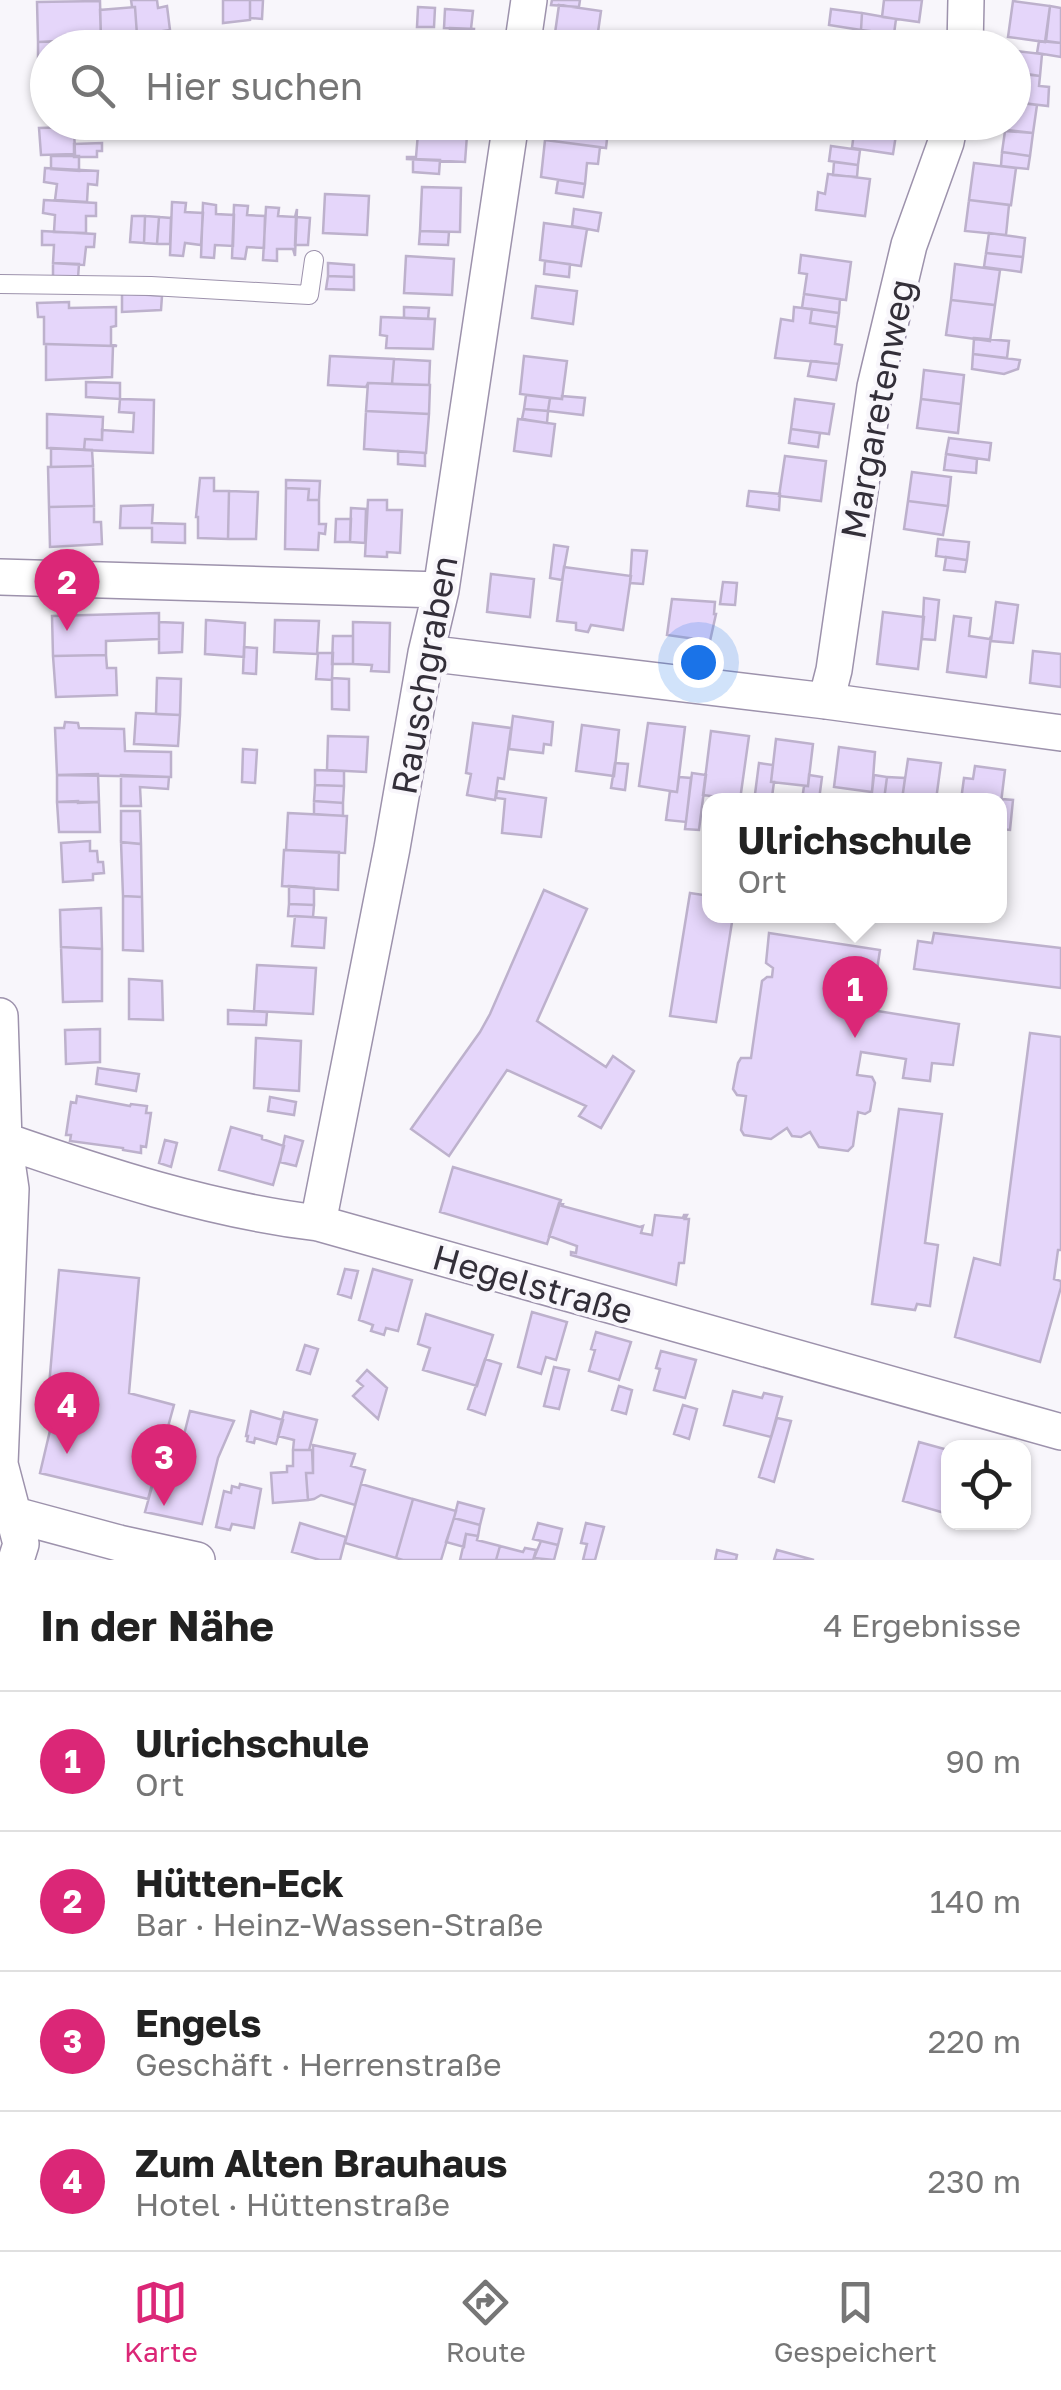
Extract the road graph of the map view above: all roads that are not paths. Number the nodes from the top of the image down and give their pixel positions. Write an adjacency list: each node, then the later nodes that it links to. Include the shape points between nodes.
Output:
1 (529, 0): 3 (street)
2 (966, 0): 4 (street)
3 (525, 30)
4 (966, 30)
5 (508, 140): 10 (street, Rauschgraben)
6 (946, 140): 12 (street, Margaretenweg, via 909,244 875,387)
7 (314, 260): 8 (lane, via 309,295)
8 (0, 284)
9 (0, 577): 10 (street)
10 (441, 590): 11 (street, Rauschgraben)
11 (426, 653): 12 (street); 16 (street, Rauschgraben)
12 (826, 701): 13 (street)
13 (1061, 733)
14 (0, 1016): 15 (street)
15 (2, 1140): 16 (street, Hegelstraße, via 160,1189); 18 (street, via 11,1189 0,1464)
16 (318, 1223): 17 (street, Hegelstraße)
17 (1061, 1432)
18 (6, 1512): 19 (street, via 21,1544); 20 (street)
19 (16, 1560)
20 (196, 1560)

